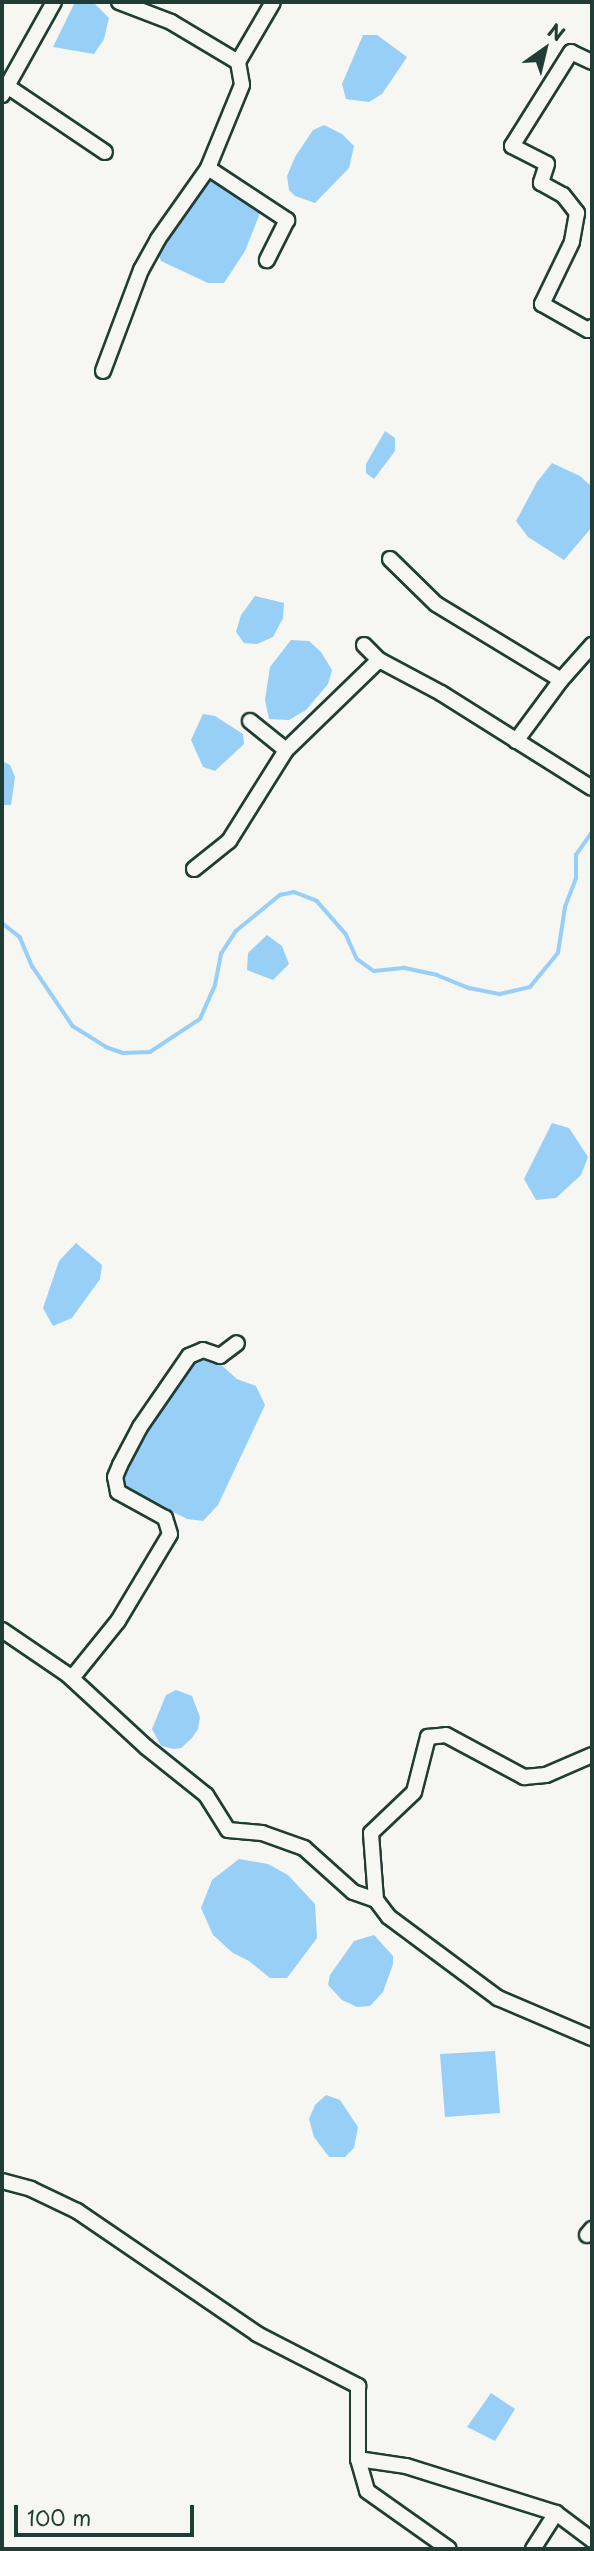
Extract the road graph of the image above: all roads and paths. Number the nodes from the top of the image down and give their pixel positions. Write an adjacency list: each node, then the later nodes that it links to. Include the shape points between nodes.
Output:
1 (54, 2): 6 (street)
2 (119, 2): 4 (street, via 171,22)
3 (273, 2): 4 (street)
4 (238, 62): 8 (street, via 242,85)
5 (592, 62): 10 (street, via 571,52 512,146 547,163 541,183 563,195 577,213 572,242 542,304 588,330)
6 (4, 90): 7 (street)
7 (105, 152)
8 (208, 168): 9 (street, via 287,220); 11 (street, via 141,270)
9 (267, 260)
10 (592, 327)
11 (103, 371)
12 (390, 559): 16 (street, via 436,604)
13 (365, 645): 15 (street)
14 (592, 645): 16 (street)
15 (379, 660): 18 (street); 19 (street)
16 (561, 680): 18 (street)
17 (250, 721): 19 (street)
18 (516, 741): 20 (street)
19 (286, 750): 21 (street, via 229,841)
20 (592, 788)
21 (194, 869)
22 (237, 1343): 24 (street, via 220,1356 203,1350 189,1356 120,1465 115,1477 118,1492 165,1518 170,1534 118,1621)
23 (2, 1630): 24 (street)
24 (72, 1678): 26 (street, via 206,1795 228,1830 262,1833 304,1848 353,1892)
25 (592, 1755): 26 (street, via 546,1774 524,1777 446,1735 428,1737 414,1792 371,1833)
26 (376, 1900): 27 (street, via 389,1917 498,1998)
27 (592, 2038)
28 (2, 2181): 29 (street, via 77,2211 257,2334 358,2386)
29 (358, 2459): 30 (street, via 406,2466); 32 (street, via 367,2490)
30 (556, 2513): 31 (street); 33 (street)
31 (592, 2540)
32 (449, 2549)
33 (533, 2549)

